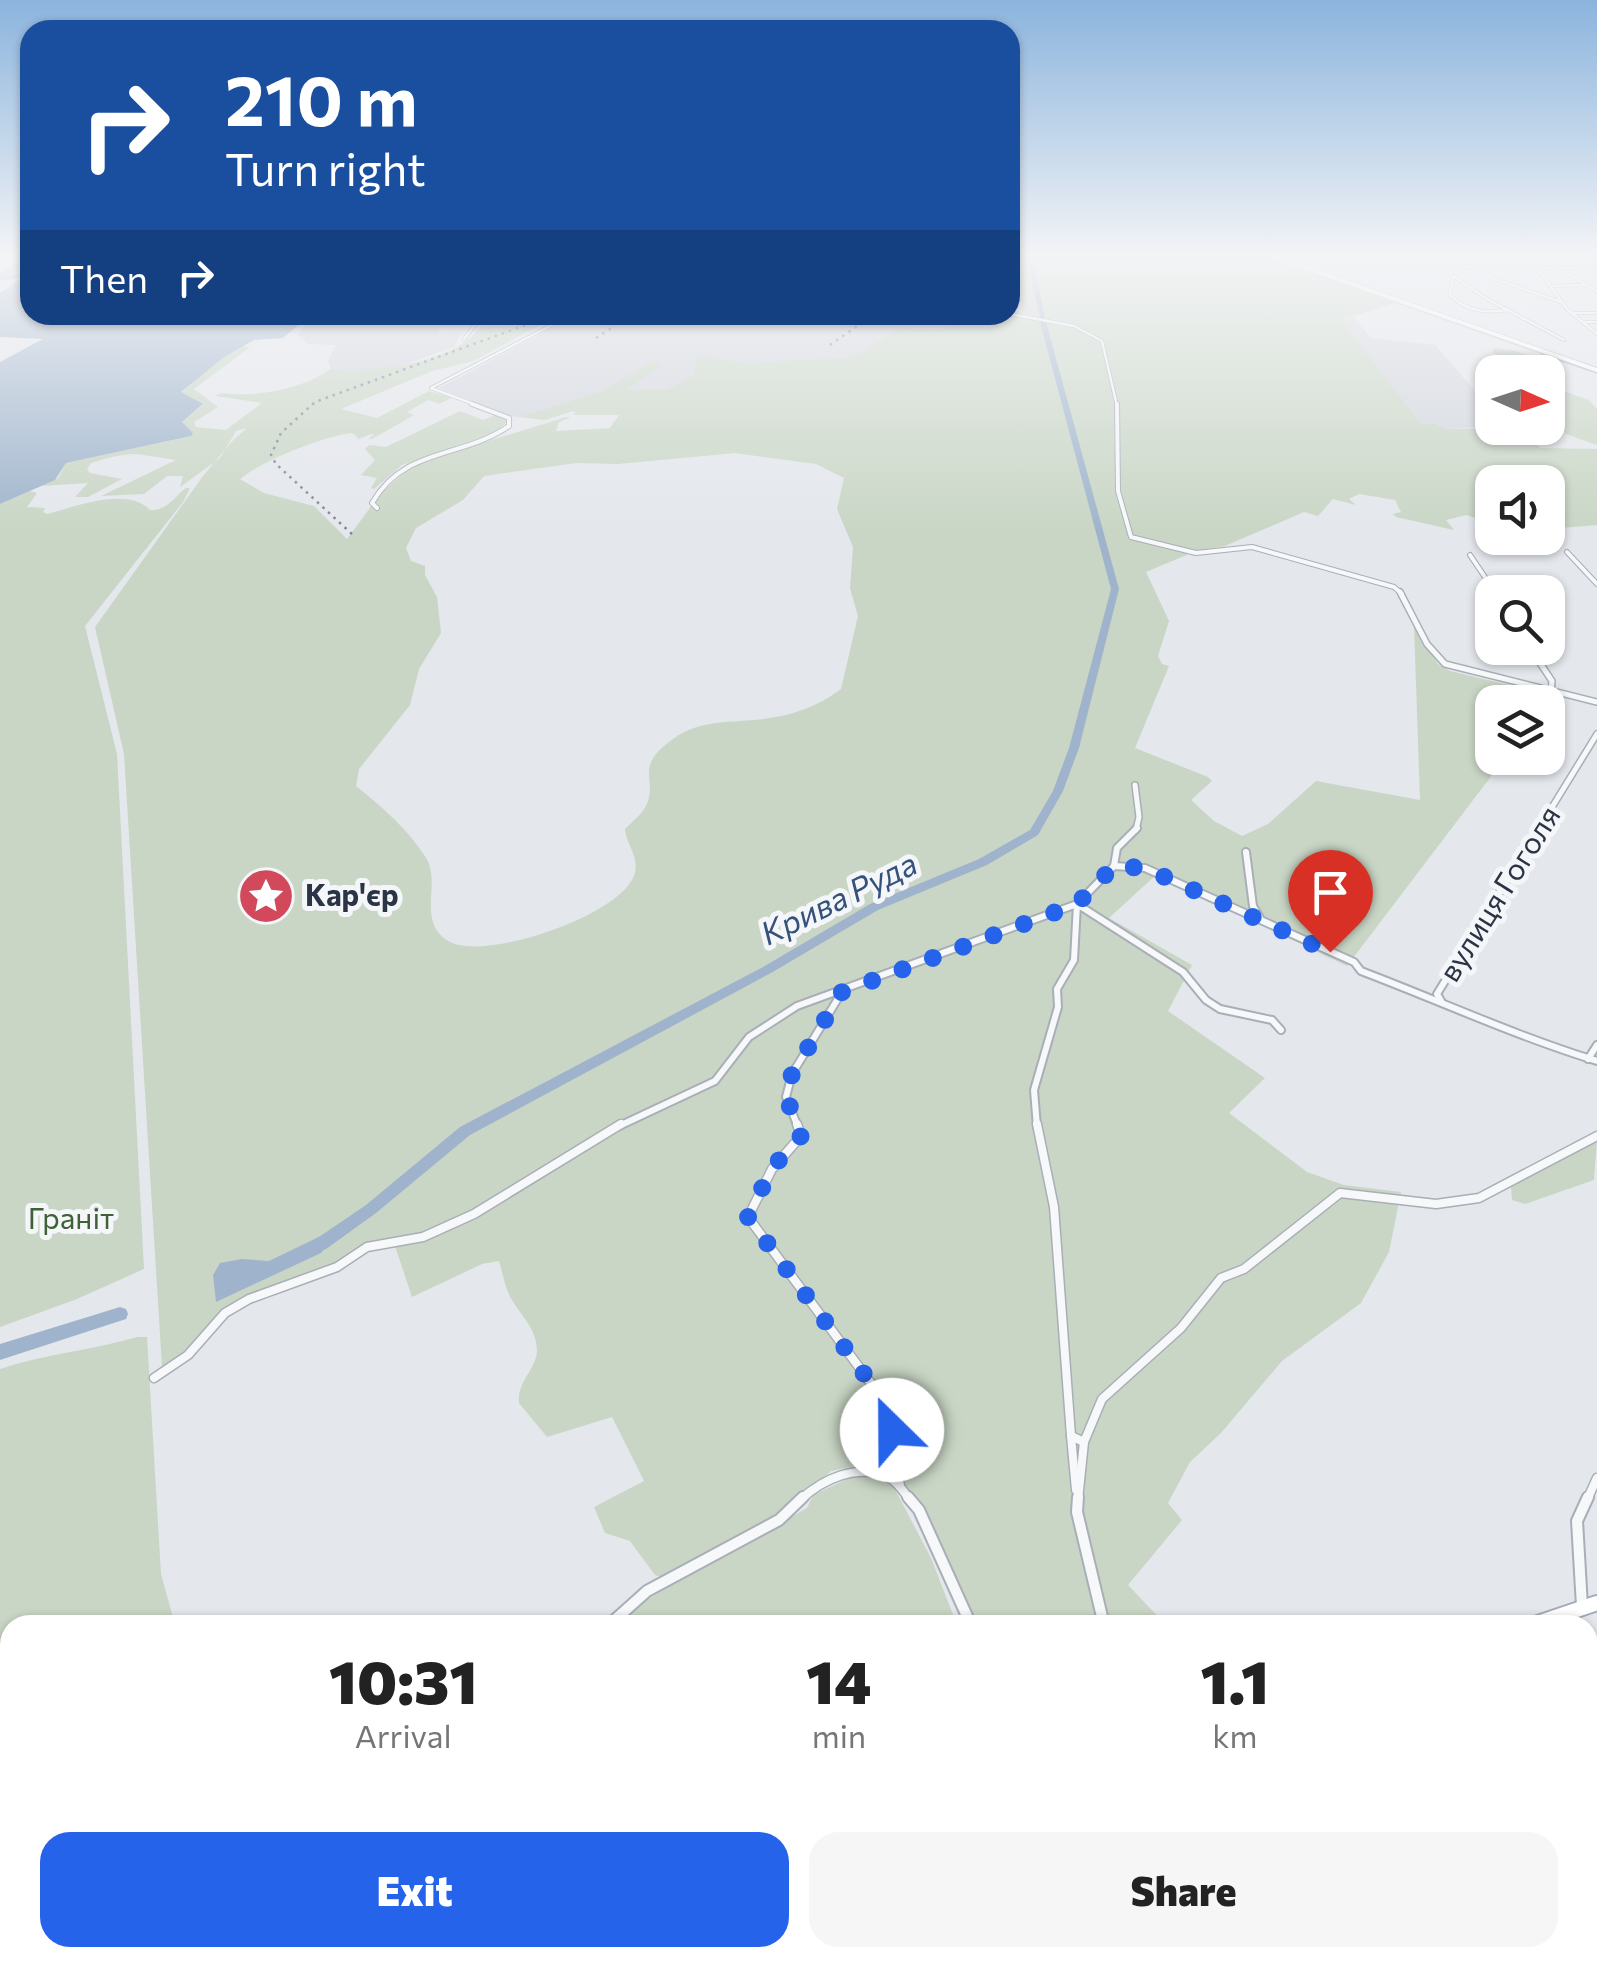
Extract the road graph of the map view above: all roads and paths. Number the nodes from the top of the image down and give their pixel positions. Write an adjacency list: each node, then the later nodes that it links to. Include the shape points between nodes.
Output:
1 (507, 348): 5 (street, via 431,388 511,422 496,435 402,468 376,494)
2 (1103, 348): 10 (street, via 1116,401 1117,486 1131,537 1196,553 1256,548 1398,588 1445,664)
3 (1534, 348): 4 (main road)
4 (1597, 370)
5 (377, 508)
6 (1567, 552): 9 (street)
7 (1470, 555): 8 (street)
8 (1484, 575)
9 (1597, 584)
10 (1527, 685)
11 (1565, 694): 12 (street)
12 (1597, 702)
13 (1597, 734): 20 (street, вулиця Гоголя, via 1436,994)
14 (1135, 785): 16 (street, via 1139,823 1121,840)
15 (1246, 852): 18 (street)
16 (1114, 866): 17 (street); 18 (street, via 1145,868)
17 (1077, 904): 19 (street); 21 (street, via 1184,972 1220,1009 1272,1020); 26 (street, via 1076,961 1072,976 1057,989 1034,1090 1054,1208)
18 (1260, 919): 20 (street, via 1361,971)
19 (842, 992): 25 (street, via 797,1006 749,1037 715,1080 625,1122 474,1214 423,1237 385,1241 337,1267 249,1299); 29 (street, via 792,1074 786,1096 801,1136 772,1168 748,1217 887,1405)
20 (1441, 1001): 23 (street, via 1517,1036)
21 (1281, 1030)
22 (1597, 1045): 23 (street)
23 (1593, 1060)
24 (1597, 1136): 27 (street, via 1479,1198 1436,1204 1340,1193 1244,1269 1221,1278 1181,1328 1102,1399)
25 (154, 1378)
26 (1071, 1436): 27 (street); 30 (street)
27 (1084, 1442): 30 (street)
28 (1597, 1478): 32 (street, via 1577,1521)
29 (900, 1486): 33 (street, via 873,1473 832,1476 779,1520 647,1591); 34 (street, via 919,1510)
30 (1077, 1512): 35 (street)
31 (1597, 1604): 32 (main road)
32 (1582, 1608): 36 (main road)
33 (620, 1615)
34 (967, 1615)
35 (1102, 1615)
36 (1561, 1615)

